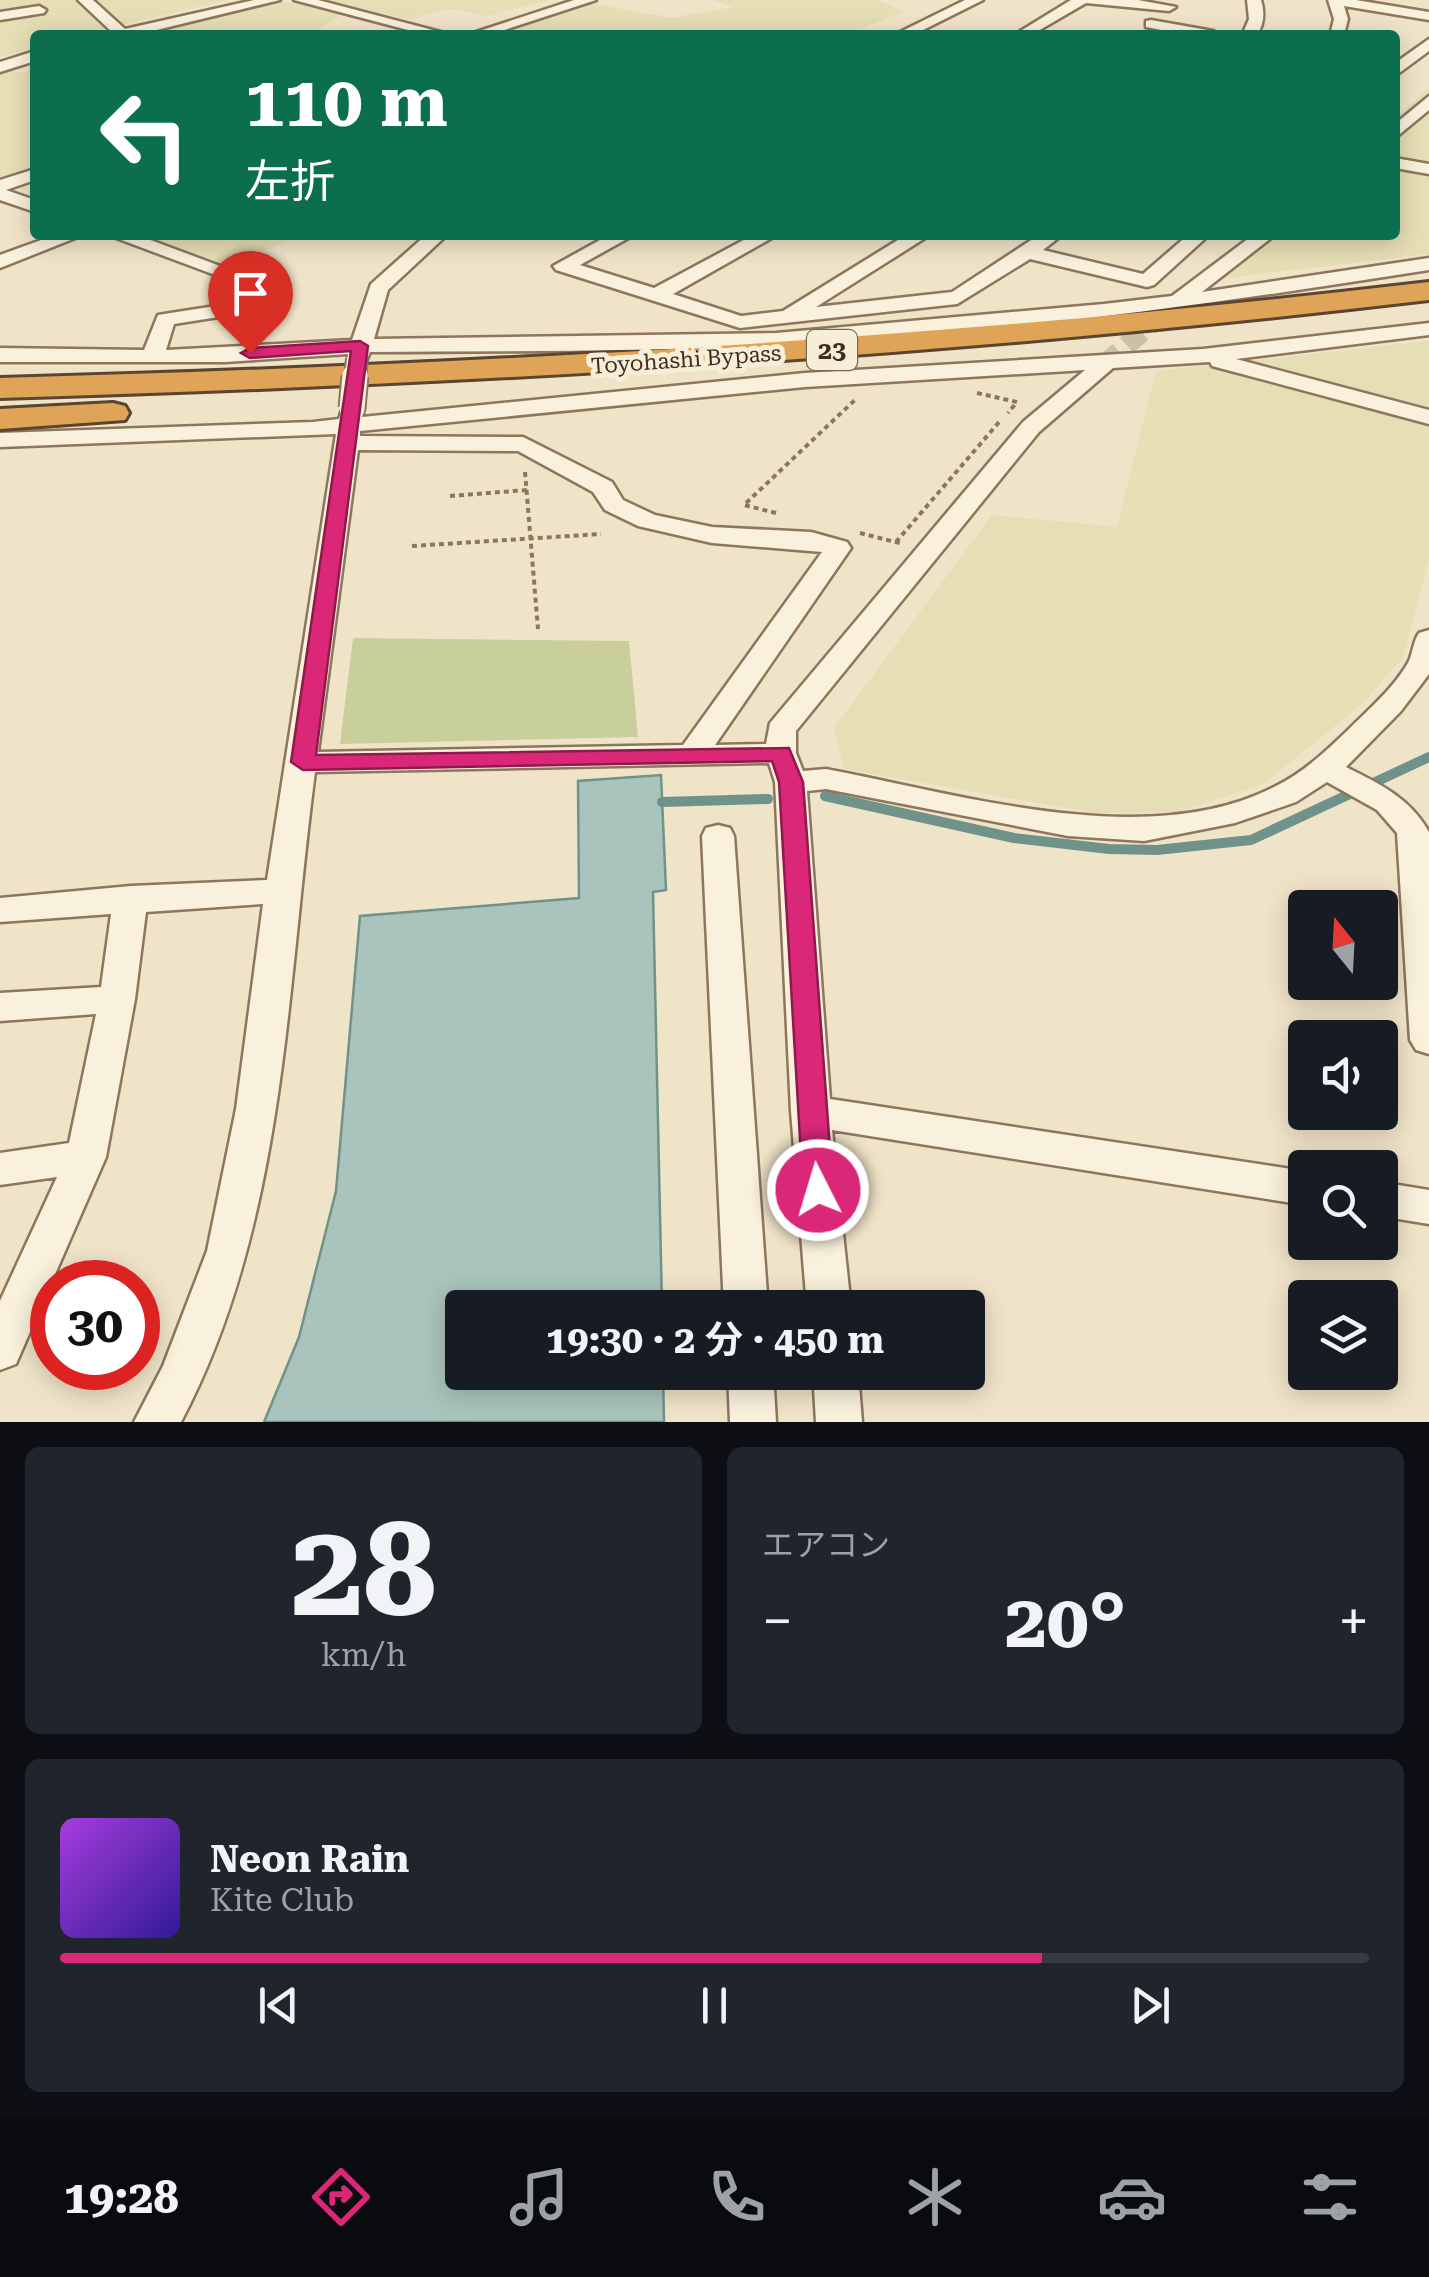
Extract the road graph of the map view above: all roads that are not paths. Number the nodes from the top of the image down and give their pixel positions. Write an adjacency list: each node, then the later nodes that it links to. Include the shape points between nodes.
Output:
1 (85, 0): 15 (street)
2 (273, 0): 16 (street)
3 (301, 0): 17 (street)
4 (589, 0): 18 (street)
5 (928, 0): 10 (street)
6 (1081, 0): 20 (street)
7 (1091, 0): 11 (street)
8 (1254, 0): 22 (street)
9 (1335, 0): 14 (street); 23 (street)
10 (970, 3): 19 (street)
11 (1169, 4): 21 (street, via 1146,27)
12 (40, 10): 13 (street)
13 (0, 16)
14 (1429, 16)
15 (115, 30)
16 (137, 30)
17 (424, 30)
18 (490, 30)
19 (912, 30)
20 (1030, 30)
21 (1171, 30)
22 (1253, 30)
23 (1338, 30)
24 (1429, 43): 26 (street)
25 (30, 58): 27 (street)
26 (1400, 66)
27 (0, 67)
28 (1429, 101): 29 (street)
29 (1400, 128)
30 (1400, 164): 31 (street)
31 (1429, 169)
32 (30, 176): 33 (street)
33 (0, 186)
34 (0, 194): 35 (street)
35 (30, 204)
36 (59, 240): 46 (street)
37 (133, 240): 56 (street, via 245,278 237,309 165,319)
38 (431, 240): 54 (street, via 378,288)
39 (614, 240): 49 (street, via 563,266)
40 (758, 240): 49 (street)
41 (912, 240): 51 (street)
42 (1045, 240): 45 (street)
43 (1193, 240): 45 (street, via 1147,282)
44 (1258, 240): 50 (street)
45 (1027, 252): 51 (street, via 957,298)
46 (0, 262)
47 (1429, 264): 50 (street)
48 (1429, 291): 53 (highway, Toyohashi Bypass / 23)
49 (656, 295): 51 (street, via 740,322)
50 (1181, 298): 54 (street, via 810,337)
51 (785, 317)
52 (1429, 329): 57 (street)
53 (1059, 332): 60 (highway, Toyohashi Bypass / 23, via 526,370); 63 (highway, 23, via 640,382)
54 (359, 352): 56 (street); 64 (street, bridge)
55 (0, 355): 56 (street)
56 (152, 356)
57 (1203, 356): 58 (street); 62 (street)
58 (1104, 365): 64 (street, via 805,380); 69 (street, via 1031,427 781,730)
59 (0, 372): 60 (highway, 23, via 176,372)
60 (233, 382): 61 (highway, Toyohashi Bypass / 23)
61 (0, 388)
62 (1429, 417)
63 (0, 419)
64 (351, 425): 65 (street); 67 (street, via 523,444 603,486 614,505 647,521 838,548); 68 (street)
65 (0, 440)
66 (1429, 639): 70 (street, via 1423,662 1390,705)
67 (692, 755): 68 (street); 69 (street)
68 (303, 762): 72 (street)
69 (786, 768): 70 (street, via 1068,825 1144,830 1224,816 1285,795); 78 (street)
70 (1326, 770): 77 (street, via 1392,806 1413,833)
71 (718, 836): 84 (street)
72 (282, 891): 73 (street); 89 (street, via 256,1109 228,1251)
73 (131, 898): 74 (street); 75 (street)
74 (0, 910)
75 (117, 999): 76 (street); 79 (street)
76 (0, 1007)
77 (1429, 1040)
78 (811, 1111): 81 (street); 85 (street)
79 (86, 1158): 80 (street); 86 (street)
80 (0, 1169)
81 (1288, 1185)
82 (1398, 1202): 83 (street)
83 (1429, 1207)
84 (745, 1290)
85 (826, 1290)
86 (0, 1350)
87 (751, 1390): 90 (street)
88 (836, 1390): 91 (street)
89 (158, 1422)
90 (753, 1422)
91 (839, 1422)

